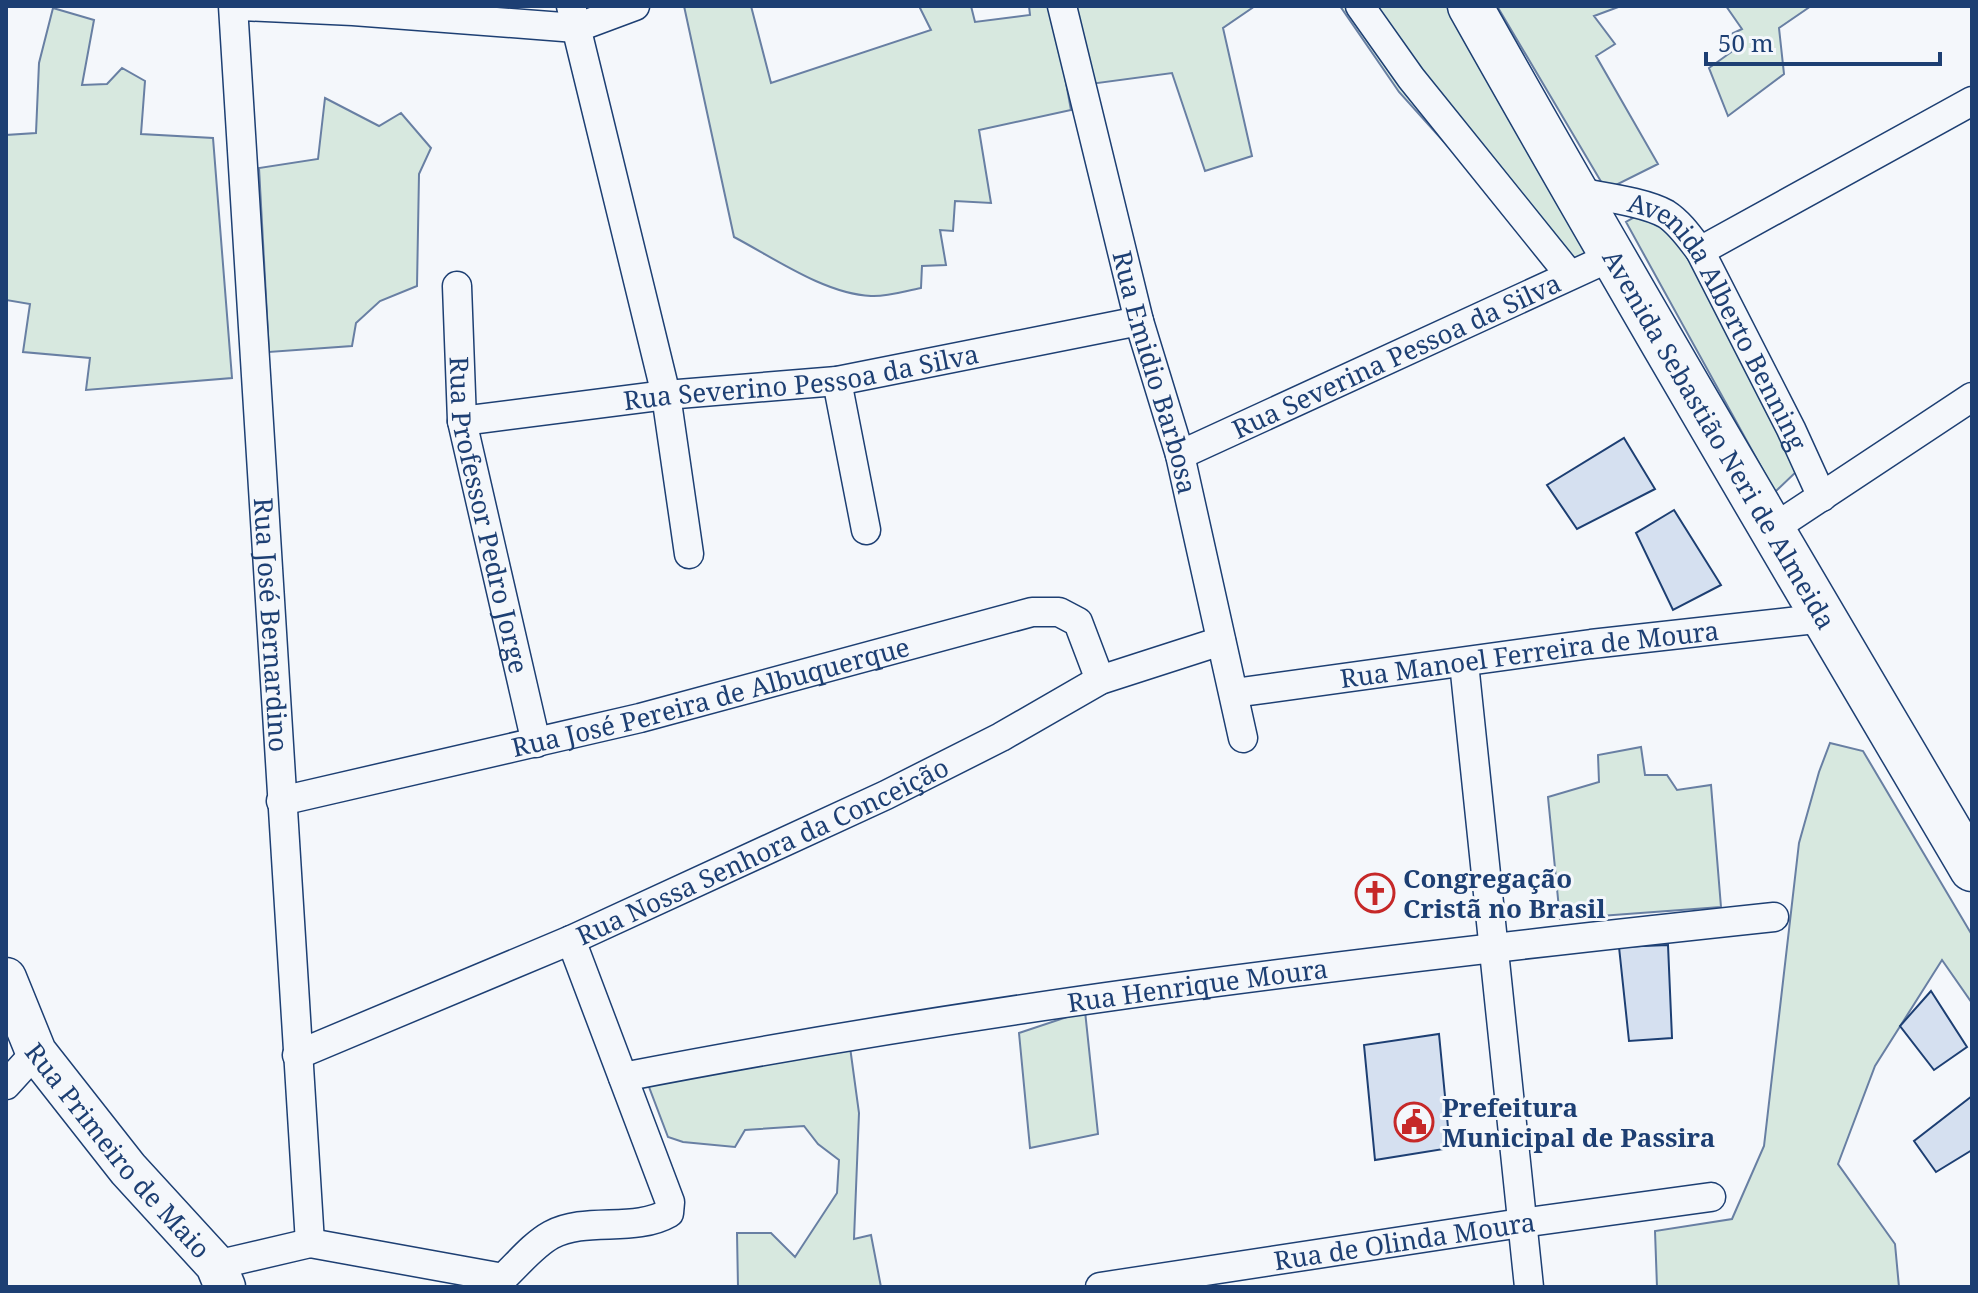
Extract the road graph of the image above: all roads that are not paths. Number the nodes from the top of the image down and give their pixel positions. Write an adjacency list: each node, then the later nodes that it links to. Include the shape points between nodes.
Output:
1 (233, 6): 32 (street, Rua José Bernardino)
2 (241, 6): 7 (street)
3 (635, 6): 8 (street)
4 (1062, 6): 15 (street, Rua Emidio Barbosa)
5 (1360, 6): 13 (street, via 1411,78)
6 (1470, 6): 10 (main road, Avenida Sebastião Neri de Almeida)
7 (352, 8): 8 (street)
8 (573, 17): 17 (street)
9 (1972, 101): 11 (street)
10 (1573, 191): 11 (street, Avenida Alberto Benning, via 1665,214); 12 (main road, Avenida Sebastião Neri de Almeida)
11 (1700, 251): 21 (street, Avenida Alberto Benning)
12 (1613, 256): 13 (street, Rua Severina Pessoa da Silva); 23 (main road, Avenida Sebastião Neri de Almeida)
13 (1569, 274): 20 (street, Rua Severina Pessoa da Silva)
14 (457, 286): 19 (street, Rua Professor Pedro Jorge)
15 (1139, 321): 16 (street, Rua Severino Pessoa da Silva); 20 (street, Rua Emidio Barbosa)
16 (837, 381): 17 (street, Rua Severino Pessoa da Silva); 22 (street)
17 (666, 395): 19 (street, Rua Severino Pessoa da Silva); 24 (street)
18 (1972, 397): 21 (street)
19 (462, 421): 31 (street, Rua Professor Pedro Jorge)
20 (1180, 455): 26 (street, Rua Emidio Barbosa)
21 (1822, 497): 23 (street)
22 (866, 530)
23 (1771, 530): 25 (main road, Avenida Sebastião Neri de Almeida)
24 (689, 554)
25 (1825, 618): 27 (street, Rua Manoel Ferreira de Moura); 33 (main road, Avenida Sebastião Neri de Almeida)
26 (1221, 641): 28 (street, Rua Nossa Senhora da Conceição); 29 (street, Rua Emidio Barbosa)
27 (1464, 663): 29 (street, Rua Manoel Ferreira de Moura); 36 (street)
28 (1100, 680): 31 (street, Rua José Pereira de Albuquerque, via 1078,622 1059,612 1032,612); 35 (street, Rua Nossa Senhora da Conceição, via 886,795)
29 (1234, 693): 30 (street, Rua Emidio Barbosa)
30 (1243, 738)
31 (536, 743): 32 (street, Rua José Pereira de Albuquerque)
32 (281, 801): 38 (street, Rua José Bernardino)
33 (1972, 869)
34 (1774, 917): 36 (street, Rua Henrique Moura)
35 (571, 940): 38 (street, Rua Nossa Senhora da Conceição); 40 (street)
36 (1492, 947): 40 (street, Rua Henrique Moura, via 1162,988); 42 (street)
37 (6, 978): 39 (street, Rua Primeiro de Maio)
38 (297, 1055): 43 (street, Rua José Bernardino)
39 (17, 1066): 44 (street, Rua Primeiro de Maio, via 128,1169)
40 (623, 1077): 45 (street, Rua Primeiro de Maio, via 670,1202 669,1213 551,1235)
41 (1711, 1197): 42 (street, Rua de Olinda Moura)
42 (1521, 1223): 46 (street, Rua de Olinda Moura); 47 (street)
43 (310, 1243): 44 (street, Rua Primeiro de Maio); 45 (street, Rua Primeiro de Maio)
44 (221, 1276)
45 (511, 1282)
46 (1100, 1287)
47 (1529, 1287)

